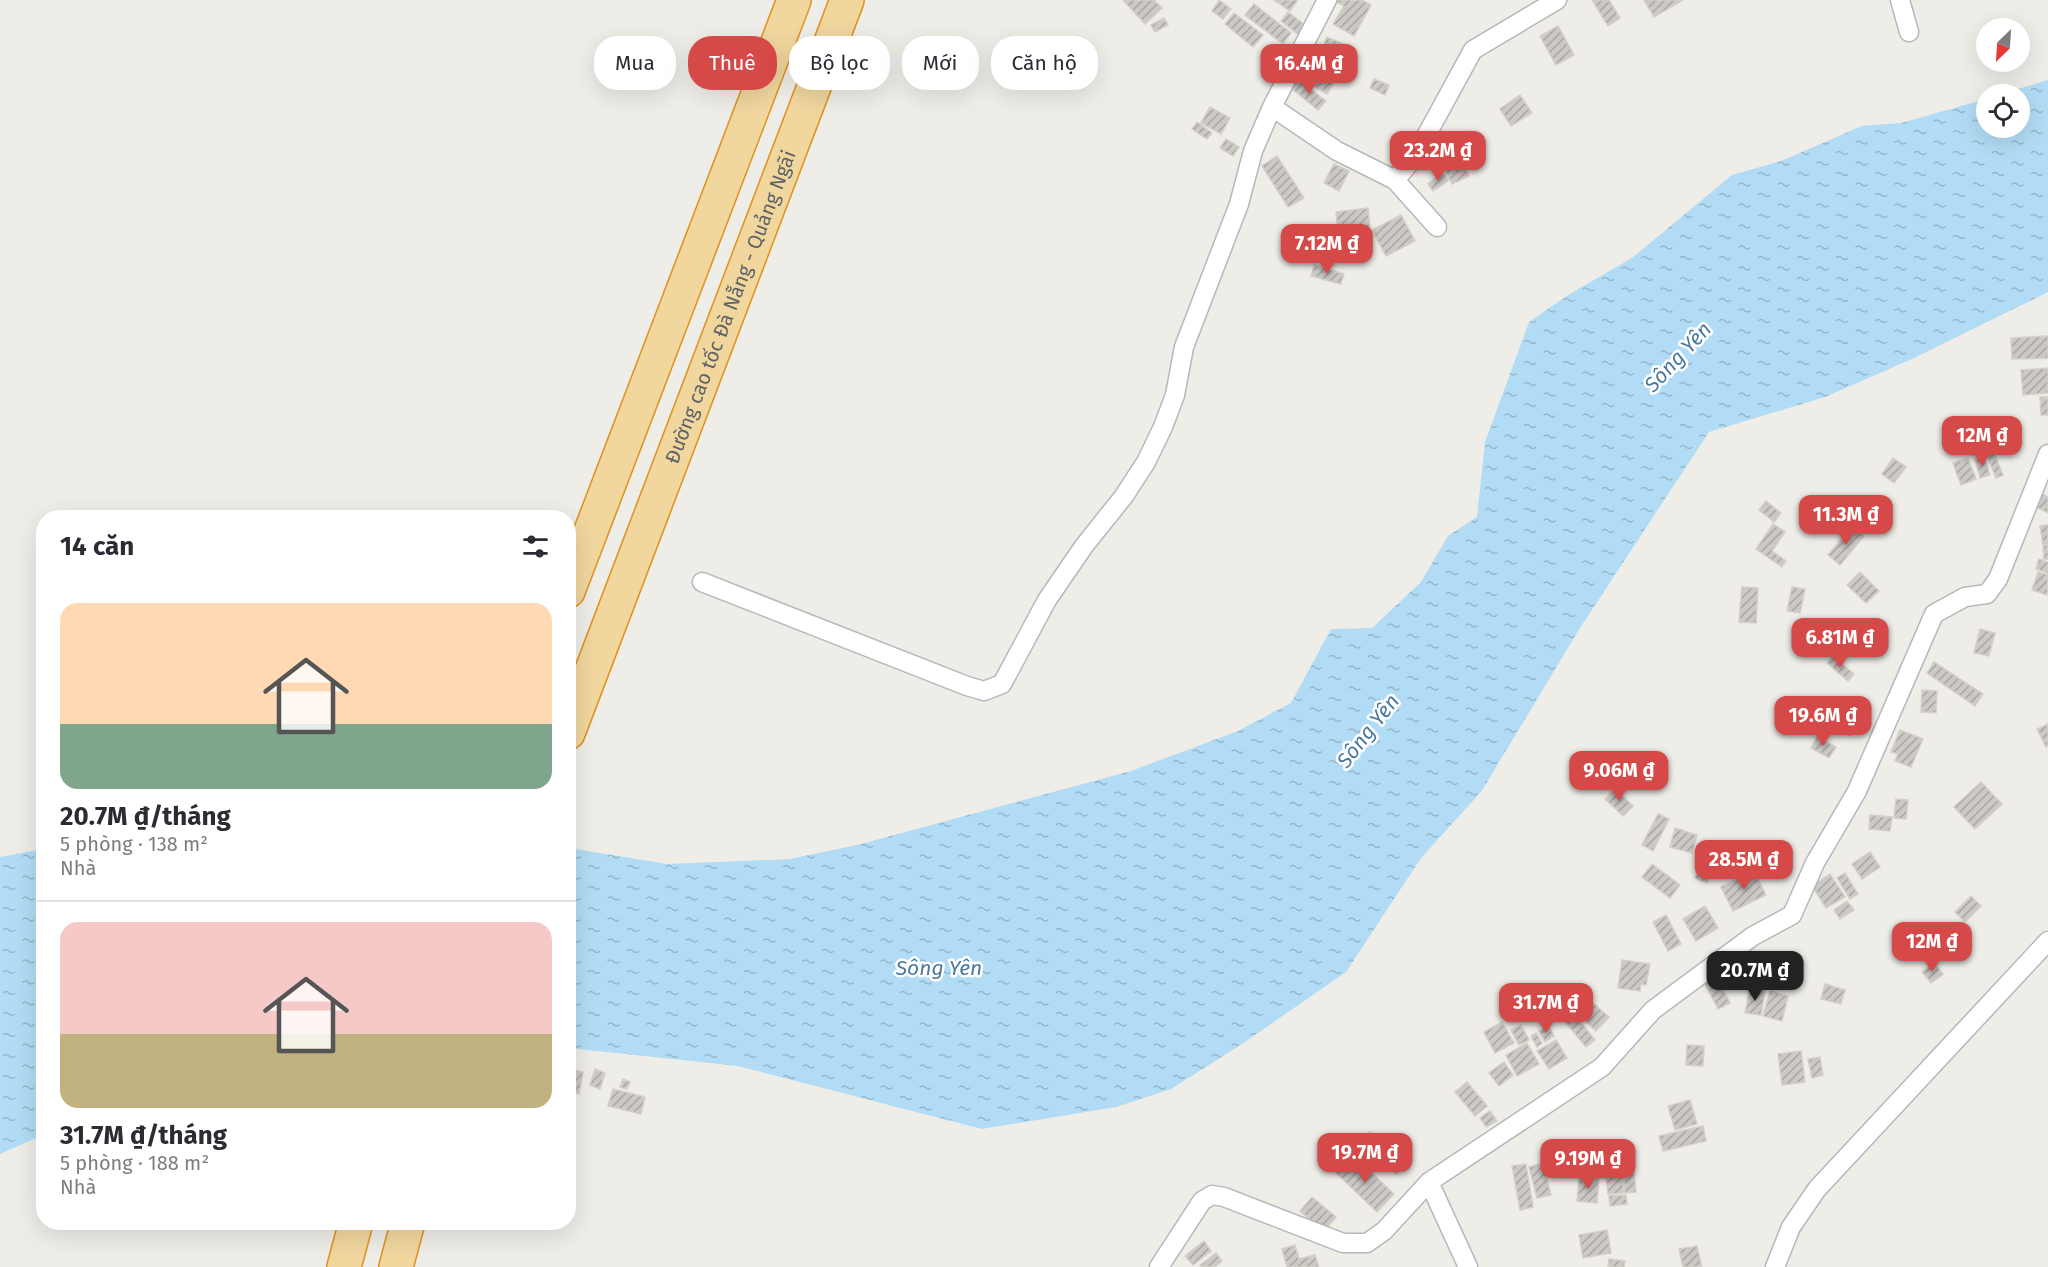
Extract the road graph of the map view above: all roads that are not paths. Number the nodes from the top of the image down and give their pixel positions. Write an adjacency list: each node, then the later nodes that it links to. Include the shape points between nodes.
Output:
1 (794, 0): 11 (highway)
2 (847, 0): 13 (highway, Đường cao tốc Đà Nẵng - Quảng Ngãi)
3 (1327, 0): 7 (street)
4 (1557, 0): 8 (street, via 1473,50 1414,158)
5 (1900, 0): 6 (street)
6 (1909, 32)
7 (1272, 107): 8 (street, via 1337,151); 12 (street, via 1190,327 1175,395 1163,428 1124,496 1047,600 1002,684 984,691 967,686)
8 (1395, 180): 9 (street)
9 (1437, 227)
10 (2048, 454): 15 (street, via 1998,579 1987,594 1965,597 1934,614 1857,791 1815,863 1792,915 1753,936 1653,1010 1602,1067)
11 (576, 570)
12 (702, 582)
13 (576, 713)
14 (2048, 941): 22 (street, via 1817,1189 1791,1227)
15 (1429, 1182): 20 (street, via 1384,1231 1367,1243 1343,1243 1212,1195 1202,1202); 21 (street)
16 (354, 1230): 18 (highway)
17 (406, 1230): 19 (highway)
18 (344, 1267)
19 (396, 1267)
20 (1159, 1267)
21 (1468, 1267)
22 (1775, 1267)

